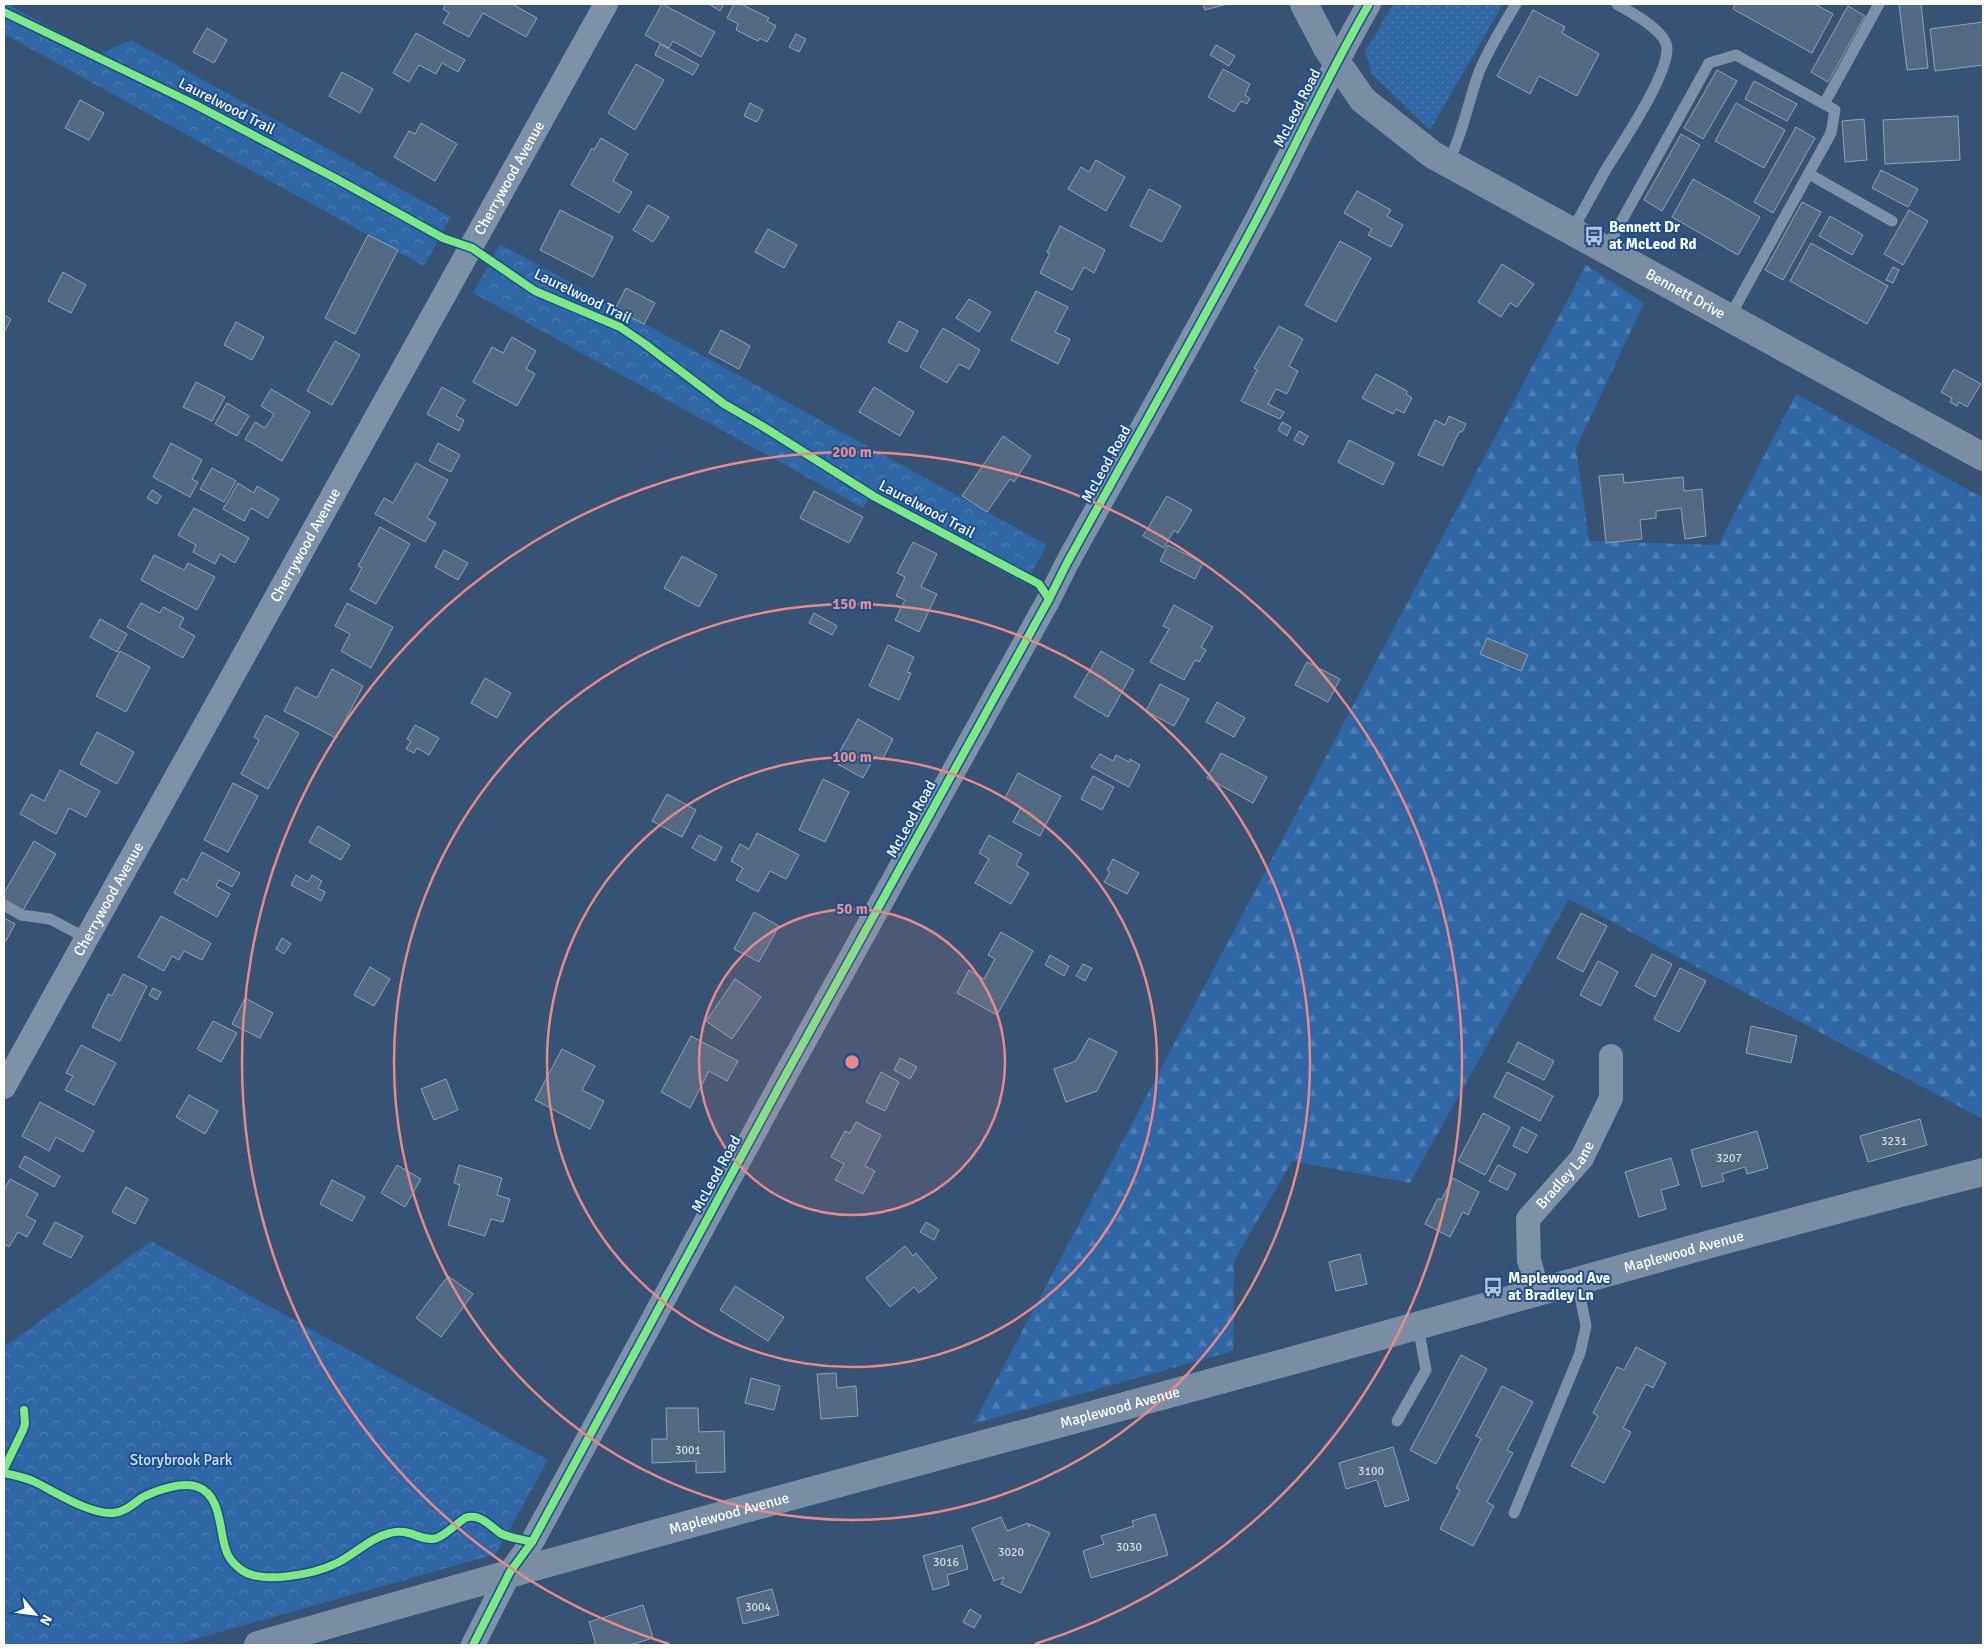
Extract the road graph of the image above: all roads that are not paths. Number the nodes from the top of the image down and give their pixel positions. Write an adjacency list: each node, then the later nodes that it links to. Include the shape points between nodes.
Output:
1 (606, 4): 17 (street, Cherrywood Avenue)
2 (1304, 4): 7 (street, Bennett Drive)
3 (1369, 4): 7 (street, McLeod Road)
4 (1516, 4): 9 (lane, via 1479,72)
5 (1617, 4): 12 (lane, via 1659,32 1667,47 1662,70 1642,112)
6 (1879, 4): 8 (lane)
7 (1336, 60): 9 (street, Bennett Drive, via 1363,100); 26 (street, McLeod Road, via 1195,333 536,1533)
8 (1824, 104): 10 (lane, via 1835,110 1831,133); 13 (lane, via 1736,54 1709,63)
9 (1448, 163): 12 (street, Bennett Drive)
10 (1809, 174): 11 (lane); 14 (lane)
11 (1892, 221)
12 (1572, 231): 13 (street, Bennett Drive)
13 (1606, 249): 14 (street, Bennett Drive)
14 (1729, 318): 15 (street, Bennett Drive)
15 (1983, 457)
16 (4, 905): 17 (lane, via 21,915 50,919)
17 (86, 938): 19 (street, Cherrywood Avenue)
18 (1611, 1056): 22 (street, Bradley Lane, via 1611,1098 1582,1158 1528,1219 1529,1260)
19 (4, 1086)
20 (1983, 1172): 21 (street, Maplewood Avenue)
21 (1577, 1282): 22 (street, Maplewood Avenue); 25 (lane, via 1586,1326 1580,1353)
22 (1538, 1292): 23 (street, Maplewood Avenue)
23 (1418, 1326): 24 (lane, via 1426,1370); 26 (street, Maplewood Avenue)
24 (1397, 1421)
25 (1514, 1513)
26 (510, 1572): 27 (street, Maplewood Avenue); 28 (street, McLeod Road)
27 (258, 1645)
28 (473, 1645)

